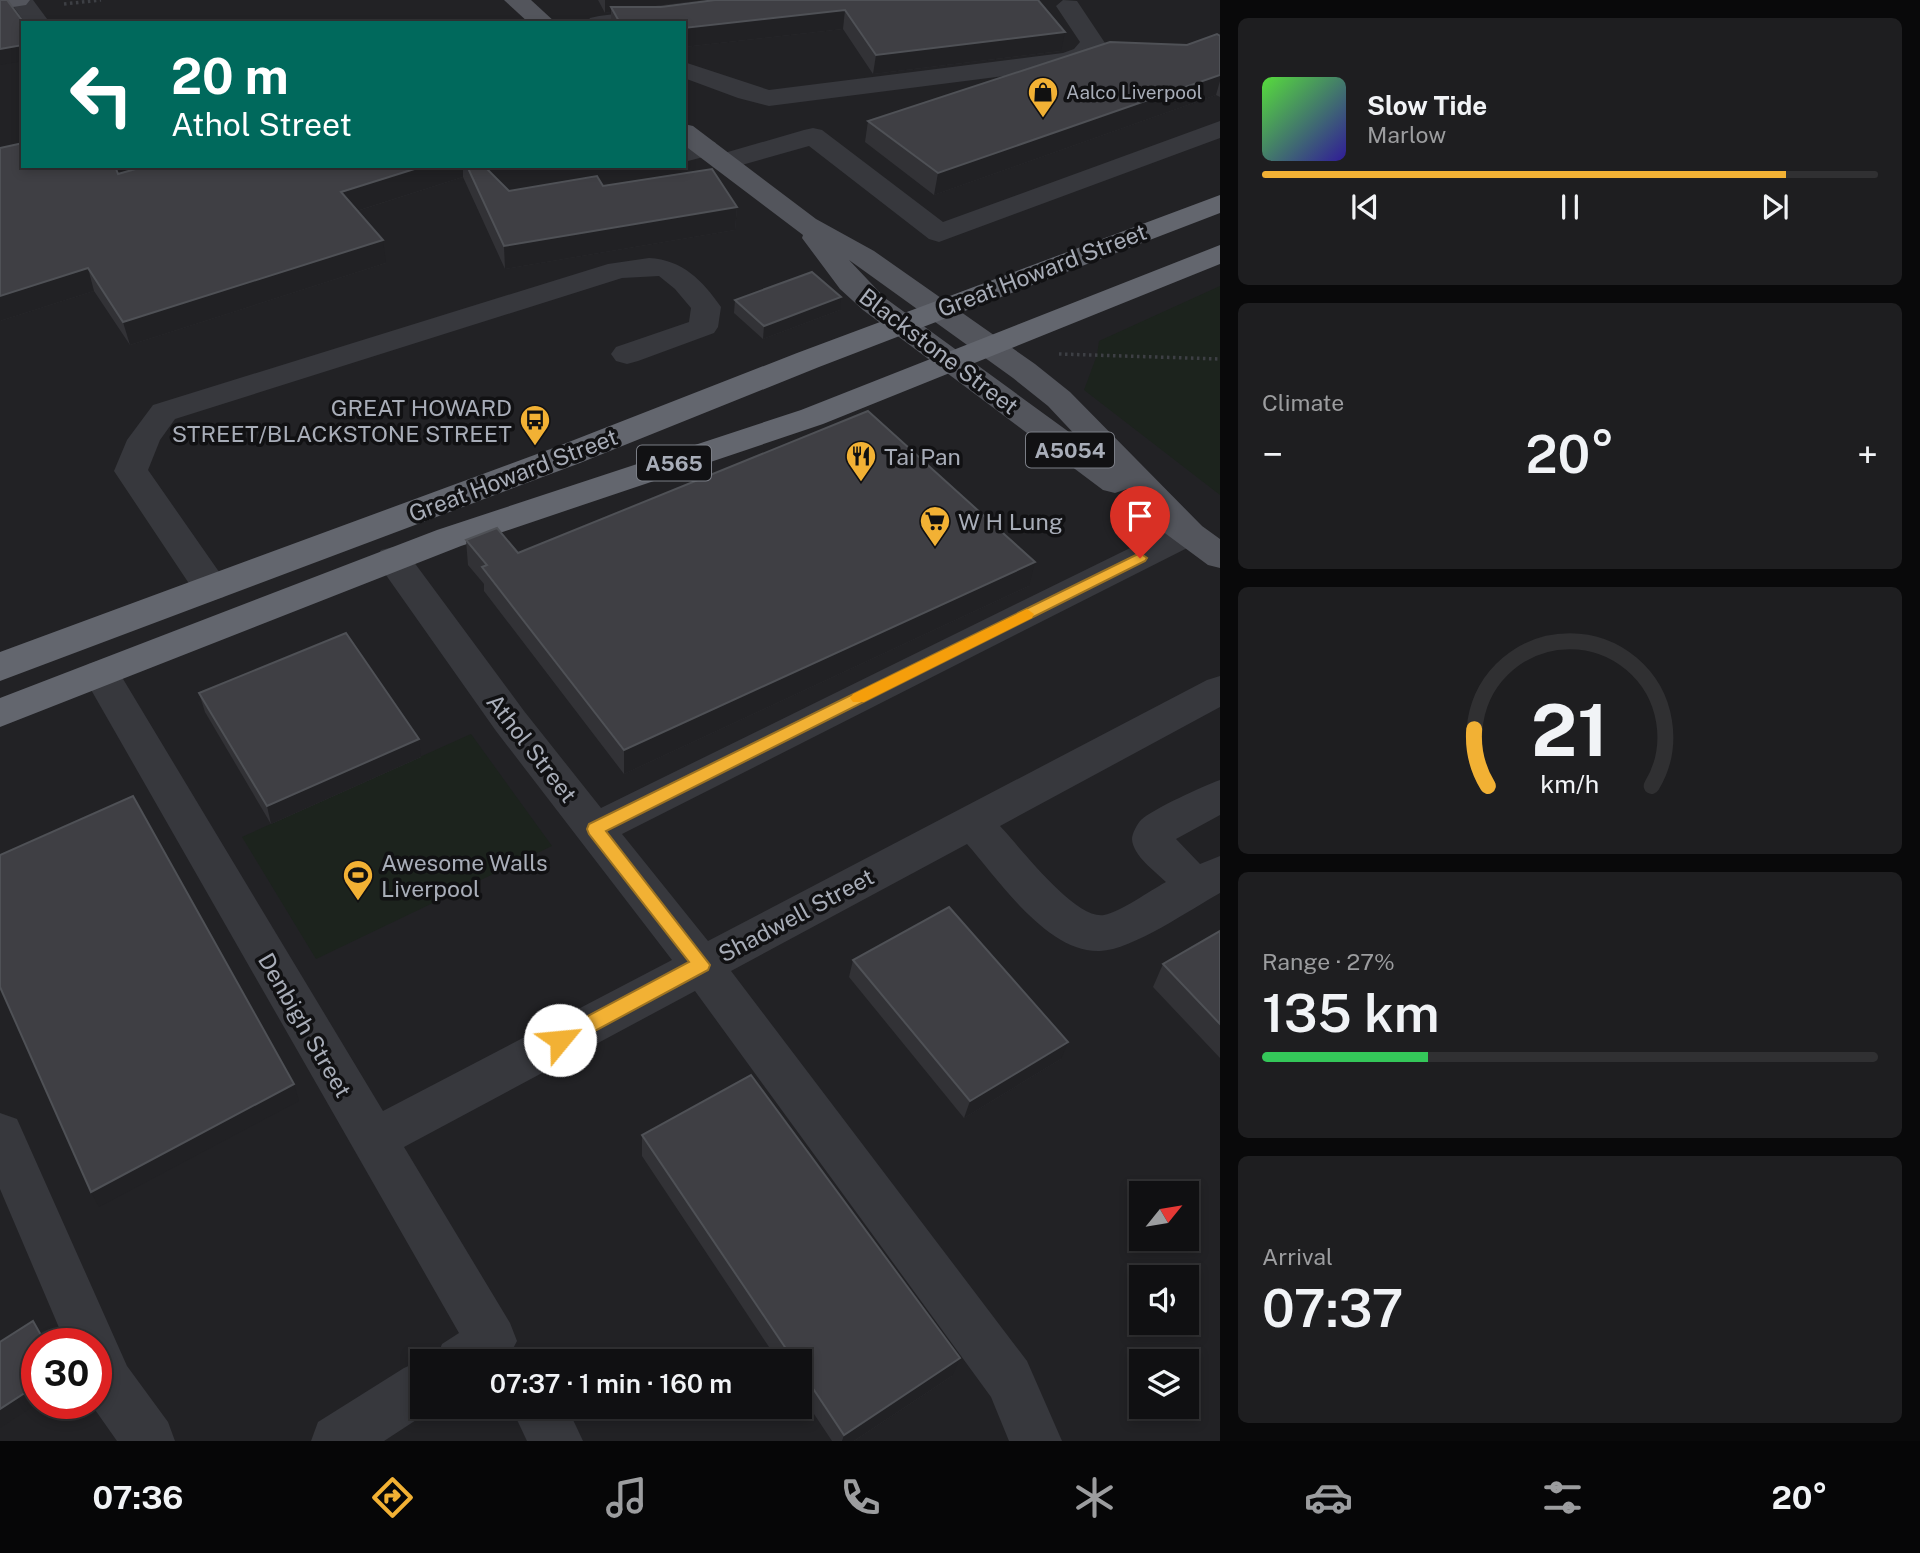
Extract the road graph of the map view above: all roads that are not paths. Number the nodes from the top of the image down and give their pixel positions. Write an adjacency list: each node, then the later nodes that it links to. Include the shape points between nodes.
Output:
1 (20, 0): 3 (main road); 6 (street)
2 (516, 0): 7 (main road)
3 (0, 2)
4 (1068, 6): 9 (street, via 1093,43 1083,54 1067,60 769,98)
5 (692, 11): 8 (street)
6 (36, 21)
7 (542, 21)
8 (614, 21)
9 (686, 70)
10 (1220, 129): 11 (street, via 939,233 813,135)
11 (699, 149): 13 (main road, Blackstone Street / A5054)
12 (1220, 203): 16 (highway, Great Howard Street / A565)
13 (806, 225): 16 (main road, Blackstone Street / A5054, via 864,257); 18 (main road, Blackstone Street / A5054, via 850,283)
14 (1220, 236): 17 (highway)
15 (1220, 254): 19 (highway, Great Howard Street / A565)
16 (938, 310): 17 (main road, Blackstone Street / A5054); 18 (highway, Great Howard Street / A565)
17 (965, 328): 18 (highway); 19 (main road, Blackstone Street / A5054)
18 (912, 333): 19 (highway); 21 (main road, Blackstone Street / A5054); 25 (highway, Great Howard Street / A565)
19 (993, 346): 21 (highway, Great Howard Street / A565); 22 (main road, Blackstone Street / A5054, via 1059,399)
20 (627, 354): 25 (street, via 703,327 706,307 666,266 618,270 164,412 148,430 131,471)
21 (953, 362): 22 (main road, Blackstone Street / A5054); 24 (highway, Great Howard Street / A565, via 812,417 506,517)
22 (1189, 533): 23 (main road, Blackstone Street / A5054); 32 (street)
23 (1220, 556)
24 (393, 559): 27 (highway, Great Howard Street / A565); 32 (street, Athol Street)
25 (211, 588): 26 (highway, Great Howard Street / A565)
26 (0, 667)
27 (100, 674): 29 (highway, Great Howard Street / A565); 36 (street, Denbigh Street)
28 (1220, 690): 31 (street, Shadwell Street)
29 (0, 713)
30 (1220, 796): 33 (street, via 1152,837 1153,843)
31 (972, 821): 33 (street, via 1056,914 1081,931 1102,933 1121,928); 34 (street, Shadwell Street)
32 (595, 829): 34 (street, Athol Street)
33 (1208, 879)
34 (701, 965): 36 (street, Shadwell Street); 45 (street, Athol Street, via 1009,1380)
35 (0, 1134): 37 (street)
36 (373, 1140): 38 (street, Denbigh Street)
37 (85, 1328)
38 (483, 1349)
39 (112, 1388): 43 (street)
40 (410, 1394): 42 (street)
41 (544, 1419): 44 (street)
42 (347, 1434)
43 (149, 1441)
44 (558, 1441)
45 (1036, 1441)

